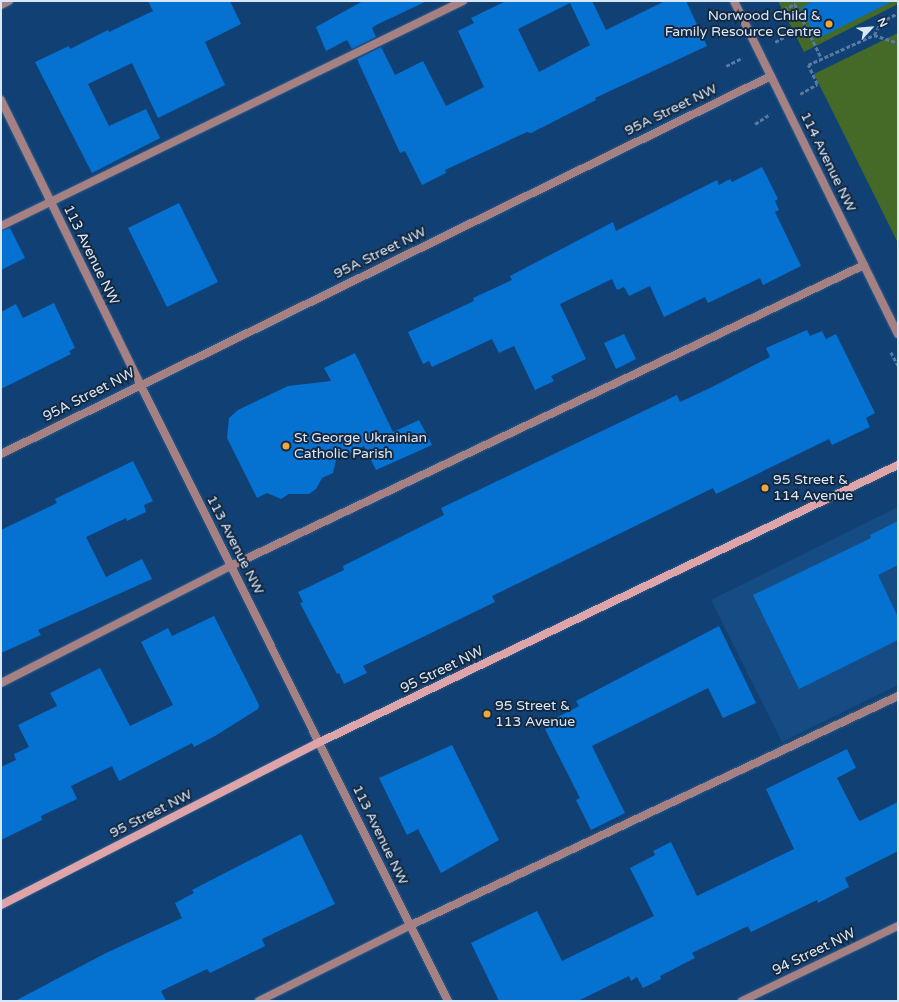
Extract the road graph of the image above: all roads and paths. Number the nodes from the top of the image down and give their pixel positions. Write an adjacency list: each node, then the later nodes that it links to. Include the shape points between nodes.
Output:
1 (9, 1): 5 (street)
2 (463, 1): 15 (street)
3 (734, 1): 11 (street, 114 Avenue NW)
4 (795, 2): 7 (path); 10 (path)
5 (1, 5)
6 (898, 13): 8 (path, via 881,22)
7 (773, 15)
8 (874, 35): 9 (path); 10 (path)
9 (898, 43)
10 (822, 59): 13 (path, via 808,66 817,84)
11 (771, 76): 13 (street, 114 Avenue NW); 19 (street, 95A Street NW)
12 (1, 100): 15 (street, 113 Avenue NW)
13 (785, 104): 14 (path); 17 (street, 114 Avenue NW)
14 (755, 124)
15 (50, 200): 16 (street); 19 (street, 113 Avenue NW)
16 (1, 226)
17 (864, 265): 18 (street, 114 Avenue NW); 22 (street)
18 (898, 334)
19 (140, 384): 20 (street, 95A Street NW); 22 (street, 113 Avenue NW)
20 (1, 454)
21 (898, 465): 25 (street, 95 Street NW)
22 (231, 566): 23 (street); 25 (street, 113 Avenue NW)
23 (1, 683)
24 (898, 696): 27 (street)
25 (320, 742): 26 (street, 95 Street NW); 27 (street, 113 Avenue NW)
26 (1, 905)
27 (411, 925): 29 (street); 30 (street, 113 Avenue NW)
28 (898, 926): 31 (street, 94 Street NW)
29 (259, 1001)
30 (448, 1001)
31 (742, 1001)

